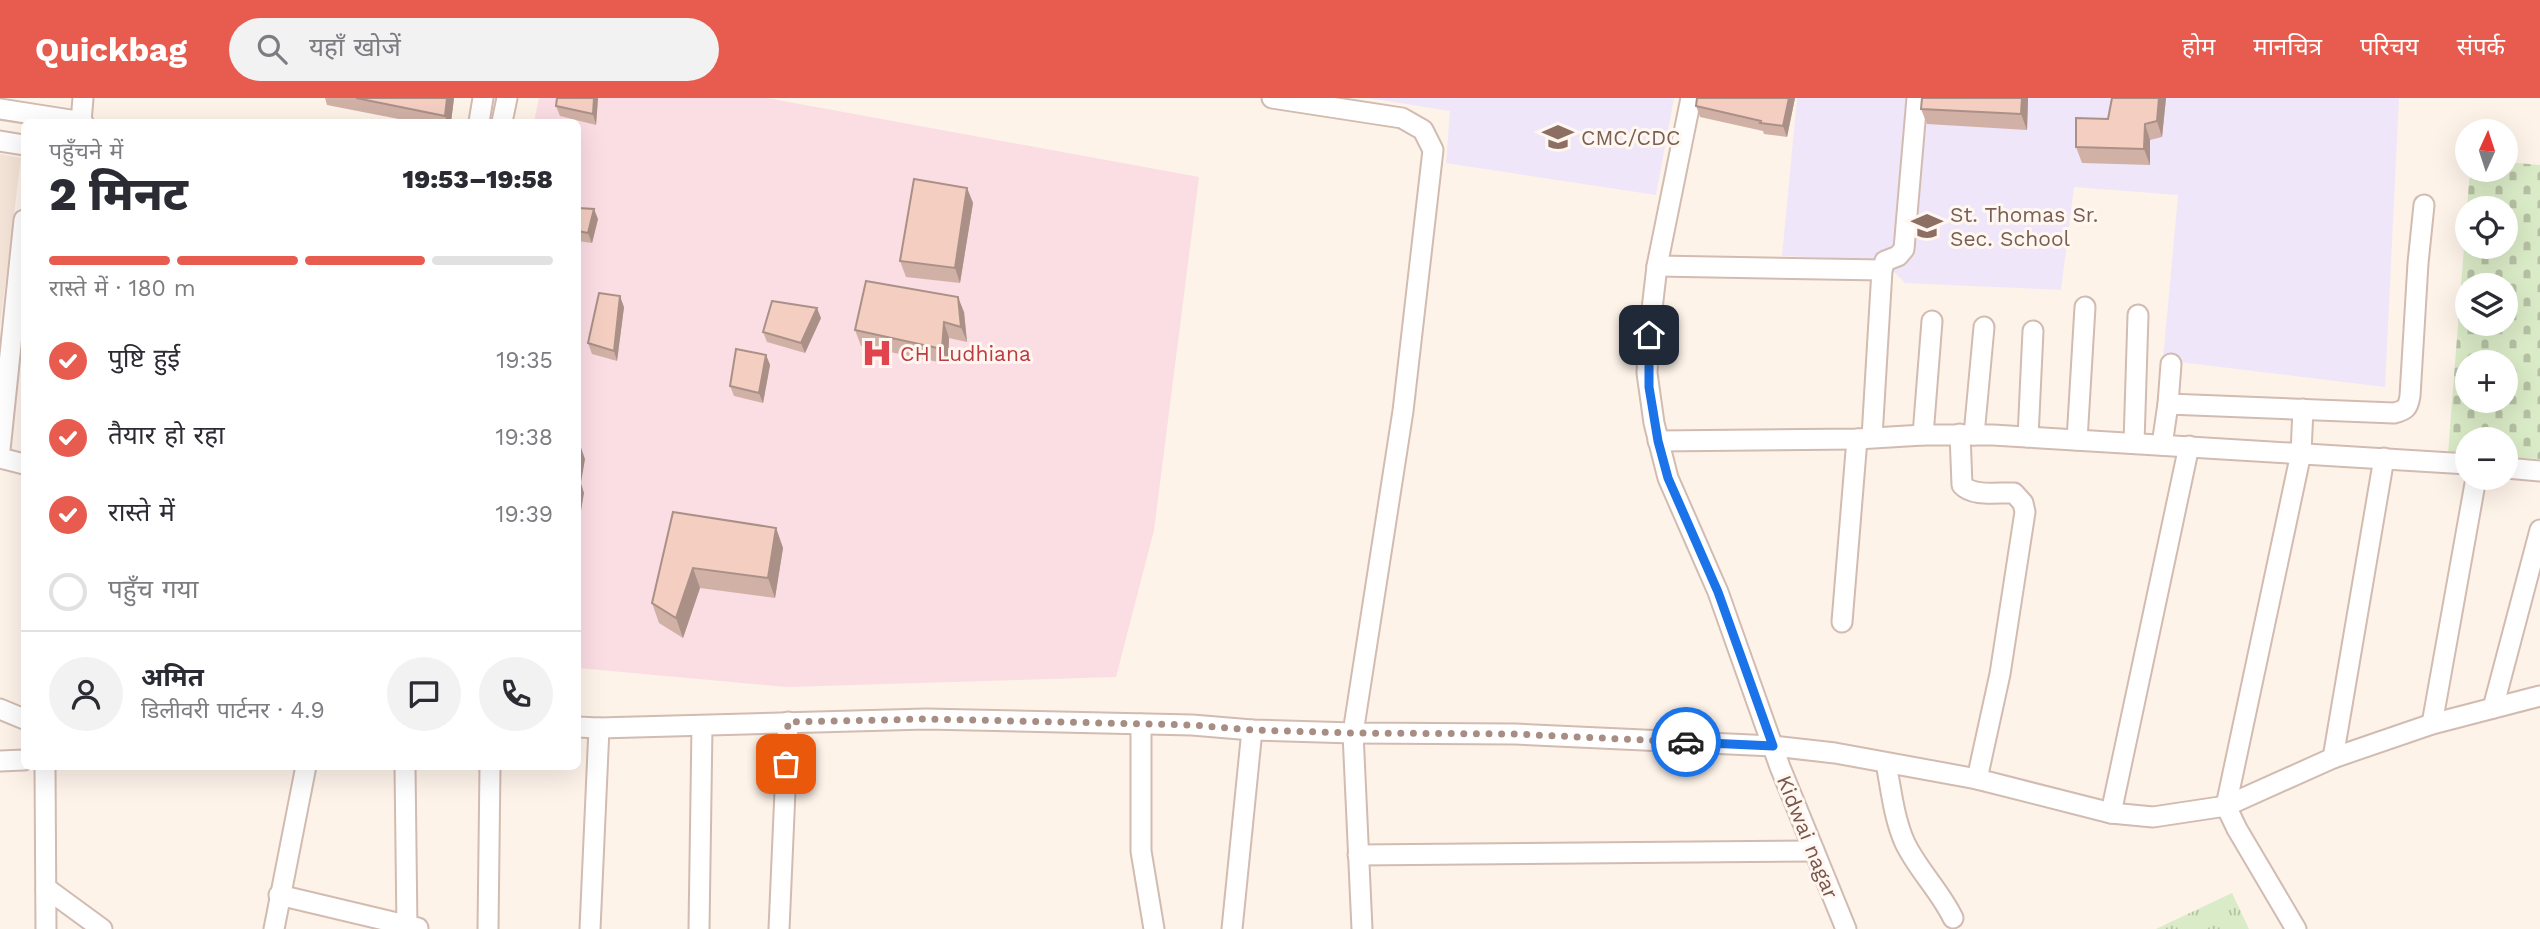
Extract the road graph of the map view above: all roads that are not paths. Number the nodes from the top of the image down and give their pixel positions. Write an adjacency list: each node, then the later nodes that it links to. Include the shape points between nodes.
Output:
1 (83, 98): 10 (street)
2 (483, 98): 11 (street)
3 (507, 98): 12 (street)
4 (1272, 98): 59 (street, via 1402,118 1423,130 1433,150 1403,411)
5 (1691, 98): 17 (street, Kidwai nagar)
6 (1917, 98): 18 (street, via 1904,249 1884,262)
7 (0, 109): 8 (street)
8 (37, 111): 9 (street)
9 (70, 119)
10 (82, 119)
11 (479, 119)
12 (503, 119)
13 (0, 141): 14 (street)
14 (21, 144)
15 (2424, 205): 27 (street, via 2408,406 2394,413)
16 (21, 236): 20 (street)
17 (1657, 266): 18 (street); 33 (street, Kidwai nagar, via 1647,373)
18 (1882, 270): 31 (street)
19 (2085, 307): 32 (street)
20 (7, 308): 37 (street)
21 (2138, 315): 34 (street)
22 (1932, 321): 28 (street)
23 (1983, 327): 29 (street)
24 (2033, 331): 30 (street)
25 (2171, 364): 26 (street)
26 (2168, 404): 27 (street); 35 (street)
27 (2303, 410): 38 (street)
28 (1923, 435): 29 (street); 31 (street)
29 (1967, 435): 30 (street); 69 (street, via 1961,478 1965,489 2014,493 2025,512 2000,674)
30 (2028, 437): 32 (street)
31 (1864, 438): 33 (street); 47 (street)
32 (2077, 440): 34 (street)
33 (1658, 441): 60 (street, Kidwai nagar, via 1668,478 1718,592)
34 (2134, 443): 35 (street)
35 (2162, 445): 36 (street)
36 (2189, 446): 38 (street); 71 (street)
37 (0, 450)
38 (2301, 453): 40 (street); 70 (street)
39 (0, 458): 41 (street)
40 (2384, 458): 42 (street); 61 (street)
41 (21, 463)
42 (2455, 463)
43 (2518, 469): 44 (street)
44 (2540, 471)
45 (2474, 490): 54 (street)
46 (2540, 530): 49 (street)
47 (1842, 622)
48 (2540, 696): 49 (street)
49 (2493, 708): 54 (street)
50 (0, 709): 51 (street)
51 (21, 718)
52 (788, 722): 53 (street, via 926,719); 55 (street); 84 (street)
53 (1140, 724): 58 (street); 85 (street, via 1141,851)
54 (2432, 724): 61 (street)
55 (702, 726): 57 (street); 83 (street)
56 (581, 727): 57 (street)
57 (598, 728): 82 (street)
58 (1252, 730): 59 (street); 86 (street)
59 (1353, 733): 60 (street, via 1515,734); 73 (street)
60 (1773, 746): 64 (street); 72 (street, Kidwai nagar)
61 (2333, 758): 70 (street)
62 (21, 760): 63 (street)
63 (0, 761)
64 (1886, 763): 69 (street); 76 (street, via 1905,843)
65 (45, 770): 74 (street)
66 (305, 770): 75 (street)
67 (405, 770): 77 (street)
68 (490, 770): 81 (street)
69 (1977, 779): 71 (street)
70 (2226, 806): 71 (street, via 2153,817); 89 (street)
71 (2111, 813)
72 (1814, 851): 73 (street); 88 (street, Kidwai nagar)
73 (1358, 855): 87 (street)
74 (46, 888): 78 (street); 79 (street)
75 (279, 895): 77 (street); 80 (street)
76 (1953, 918)
77 (412, 928)
78 (46, 929)
79 (102, 929)
80 (274, 929)
81 (488, 929)
82 (590, 929)
83 (699, 929)
84 (779, 929)
85 (1154, 929)
86 (1232, 929)
87 (1362, 929)
88 (1846, 929)
89 (2296, 929)

